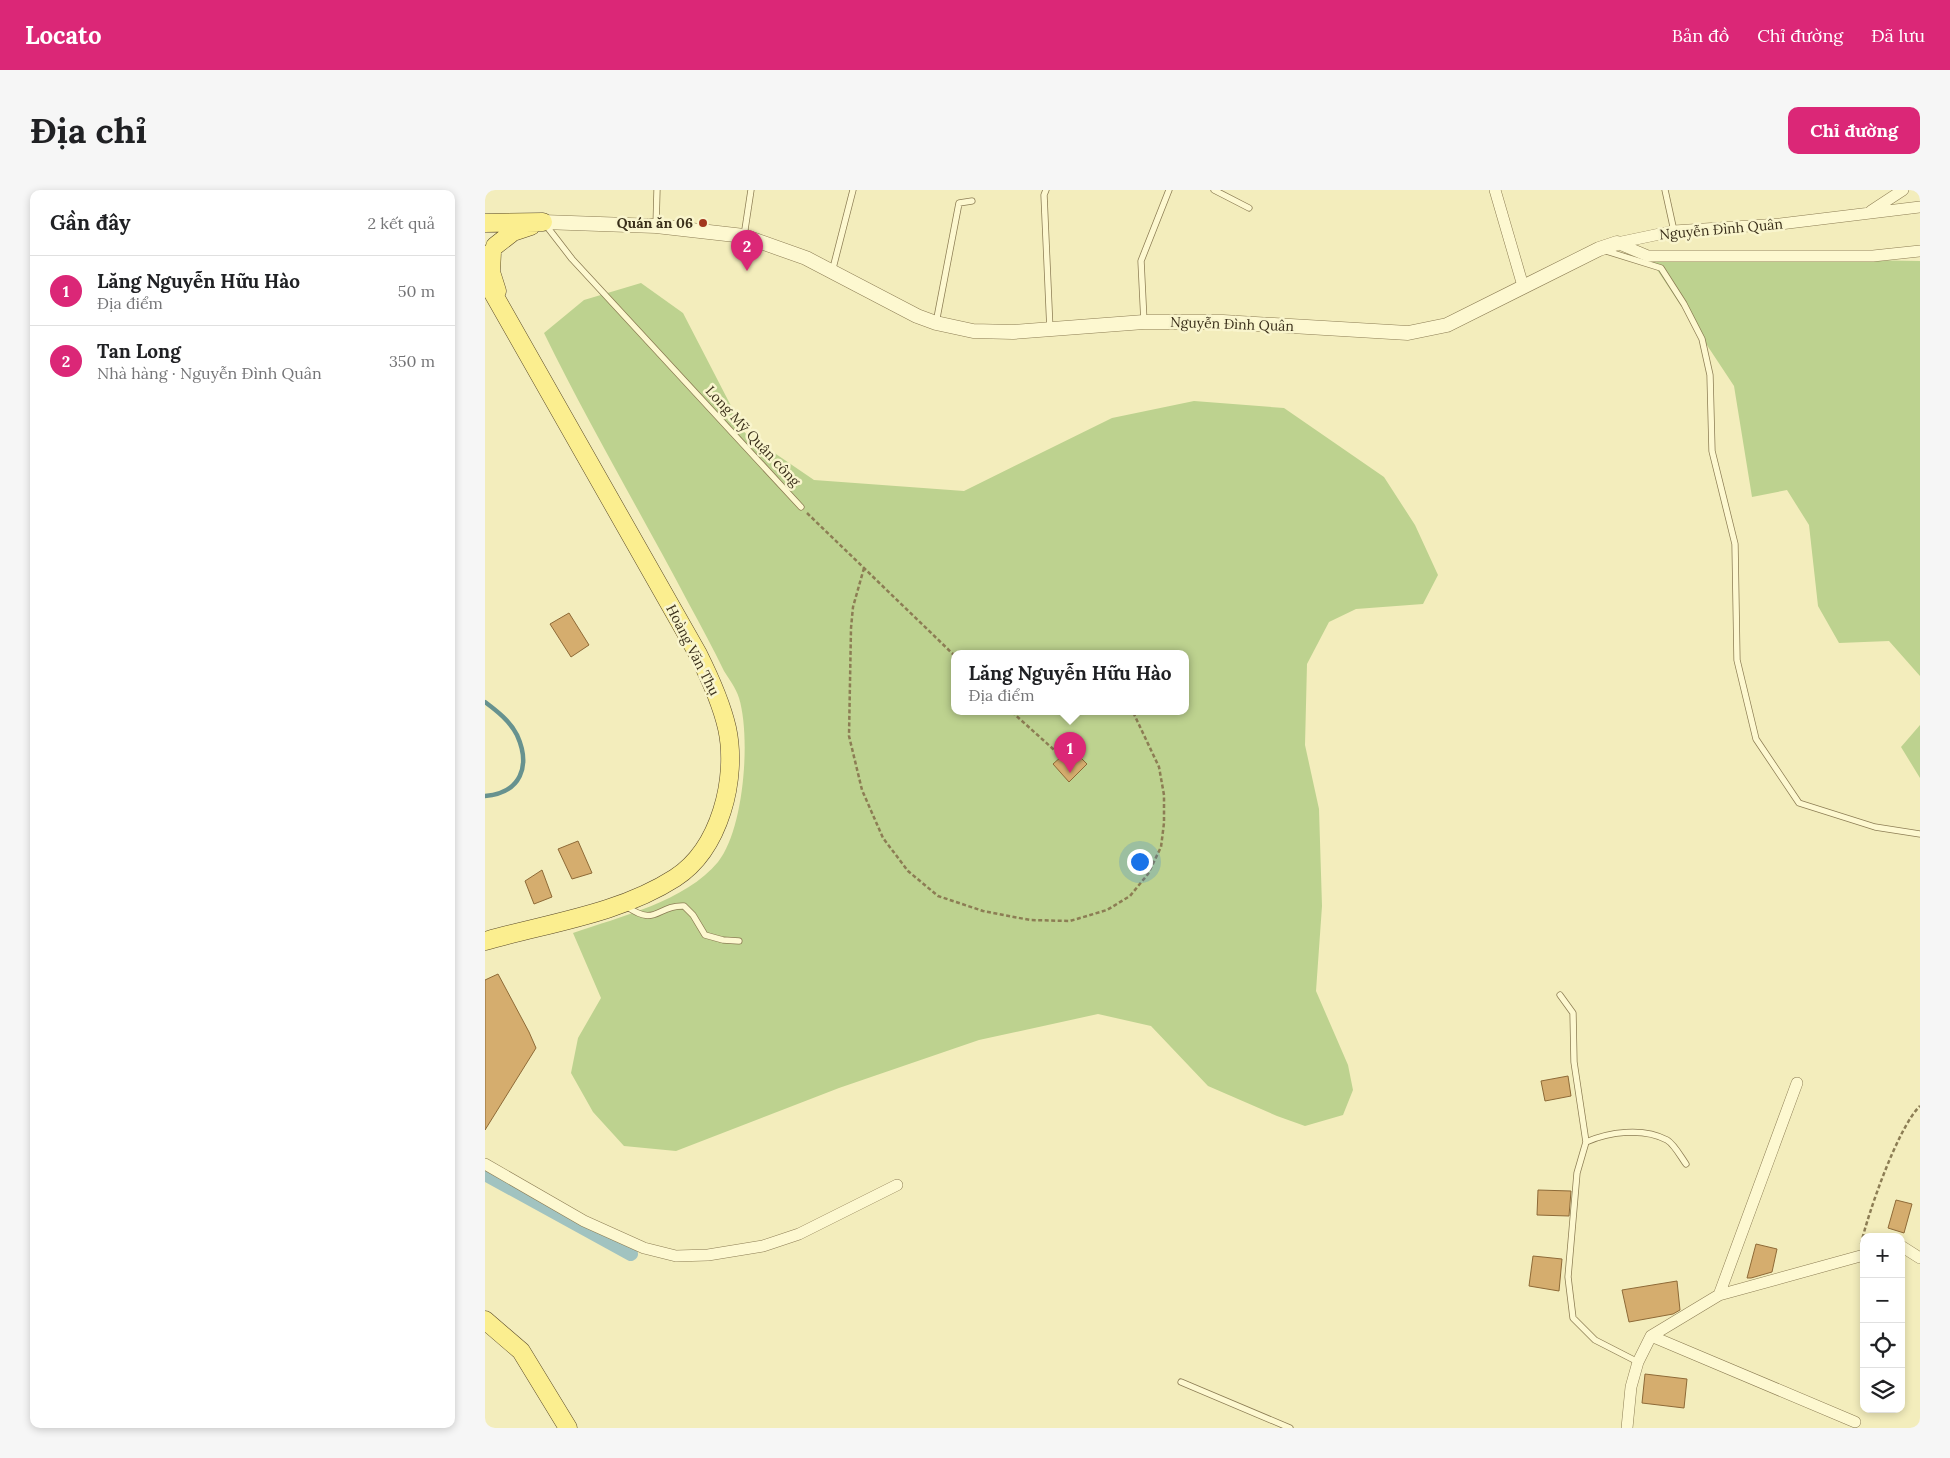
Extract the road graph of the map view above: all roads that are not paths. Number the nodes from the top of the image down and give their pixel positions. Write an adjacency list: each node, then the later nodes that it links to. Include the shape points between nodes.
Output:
1 (657, 190): 16 (lane)
2 (751, 190): 18 (lane)
3 (853, 190): 23 (lane)
4 (1046, 190): 29 (lane)
5 (1169, 190): 27 (lane, via 1141,261)
6 (1214, 190): 12 (lane)
7 (1495, 190): 25 (street)
8 (1665, 190): 17 (lane)
9 (1903, 190): 13 (street)
10 (972, 201): 28 (lane, via 959,203)
11 (1920, 207): 13 (street, Nguyễn Đình Quân)
12 (1249, 208)
13 (1869, 212): 17 (street, Nguyễn Đình Quân, via 1780,224)
14 (543, 222): 15 (main road); 16 (street, Nguyễn Đình Quân); 22 (main road, via 513,232); 30 (lane, Long Mỹ Quận công, via 572,259)
15 (485, 223): 22 (main road, via 494,233)
16 (656, 226): 18 (street, Nguyễn Đình Quân)
17 (1674, 231): 19 (street, Nguyễn Đình Quân)
18 (745, 236): 23 (street, Nguyễn Đình Quân, via 781,248)
19 (1617, 243): 20 (street, Nguyễn Đình Quân); 21 (street, via 1648,256 1873,256)
20 (1599, 249): 25 (street, Nguyễn Đình Quân); 31 (lane, via 1661,268 1702,339 1710,375 1712,451 1735,544 1737,660 1755,739 1799,803 1875,827)
21 (1920, 251)
22 (491, 252): 26 (main road, Hoàng Văn Thụ, via 491,272)
23 (832, 272): 28 (street, Nguyễn Đình Quân)
24 (485, 279): 26 (main road, Hoàng Văn Thụ)
25 (1523, 286): 27 (street, Nguyễn Đình Quân, via 1447,325 1408,333 1223,322)
26 (502, 306): 32 (main road, Hoàng Văn Thụ, via 699,654 719,699 727,730 730,764 724,806 716,830 697,858 676,878)
27 (1144, 322): 29 (street, Nguyễn Đình Quân)
28 (936, 323): 29 (street, Nguyễn Đình Quân, via 973,331)
29 (1051, 330)
30 (801, 507)
31 (1920, 834)
32 (622, 904): 33 (main road, Hoàng Văn Thụ); 34 (lane, via 647,917 674,906 684,906 705,935)
33 (485, 941)
34 (739, 941)
35 (1560, 995): 37 (lane, via 1573,1013 1573,1062)
36 (1797, 1083): 44 (street)
37 (1586, 1142): 39 (lane, via 1603,1134 1649,1135 1668,1140); 47 (lane, via 1577,1174 1569,1268 1573,1318 1595,1340)
38 (485, 1164): 40 (street, via 584,1221 644,1248 676,1256 708,1255 753,1247 799,1234)
39 (1686, 1164)
40 (897, 1185)
41 (1905, 1249): 43 (street)
42 (1860, 1256): 44 (street)
43 (1920, 1258)
44 (1719, 1295): 46 (street)
45 (485, 1320): 50 (main road, via 521,1351)
46 (1651, 1336): 47 (street); 49 (street)
47 (1638, 1362): 52 (street, via 1631,1387)
48 (1181, 1382): 51 (lane)
49 (1855, 1422)
50 (568, 1428)
51 (1290, 1428)
52 (1627, 1428)

